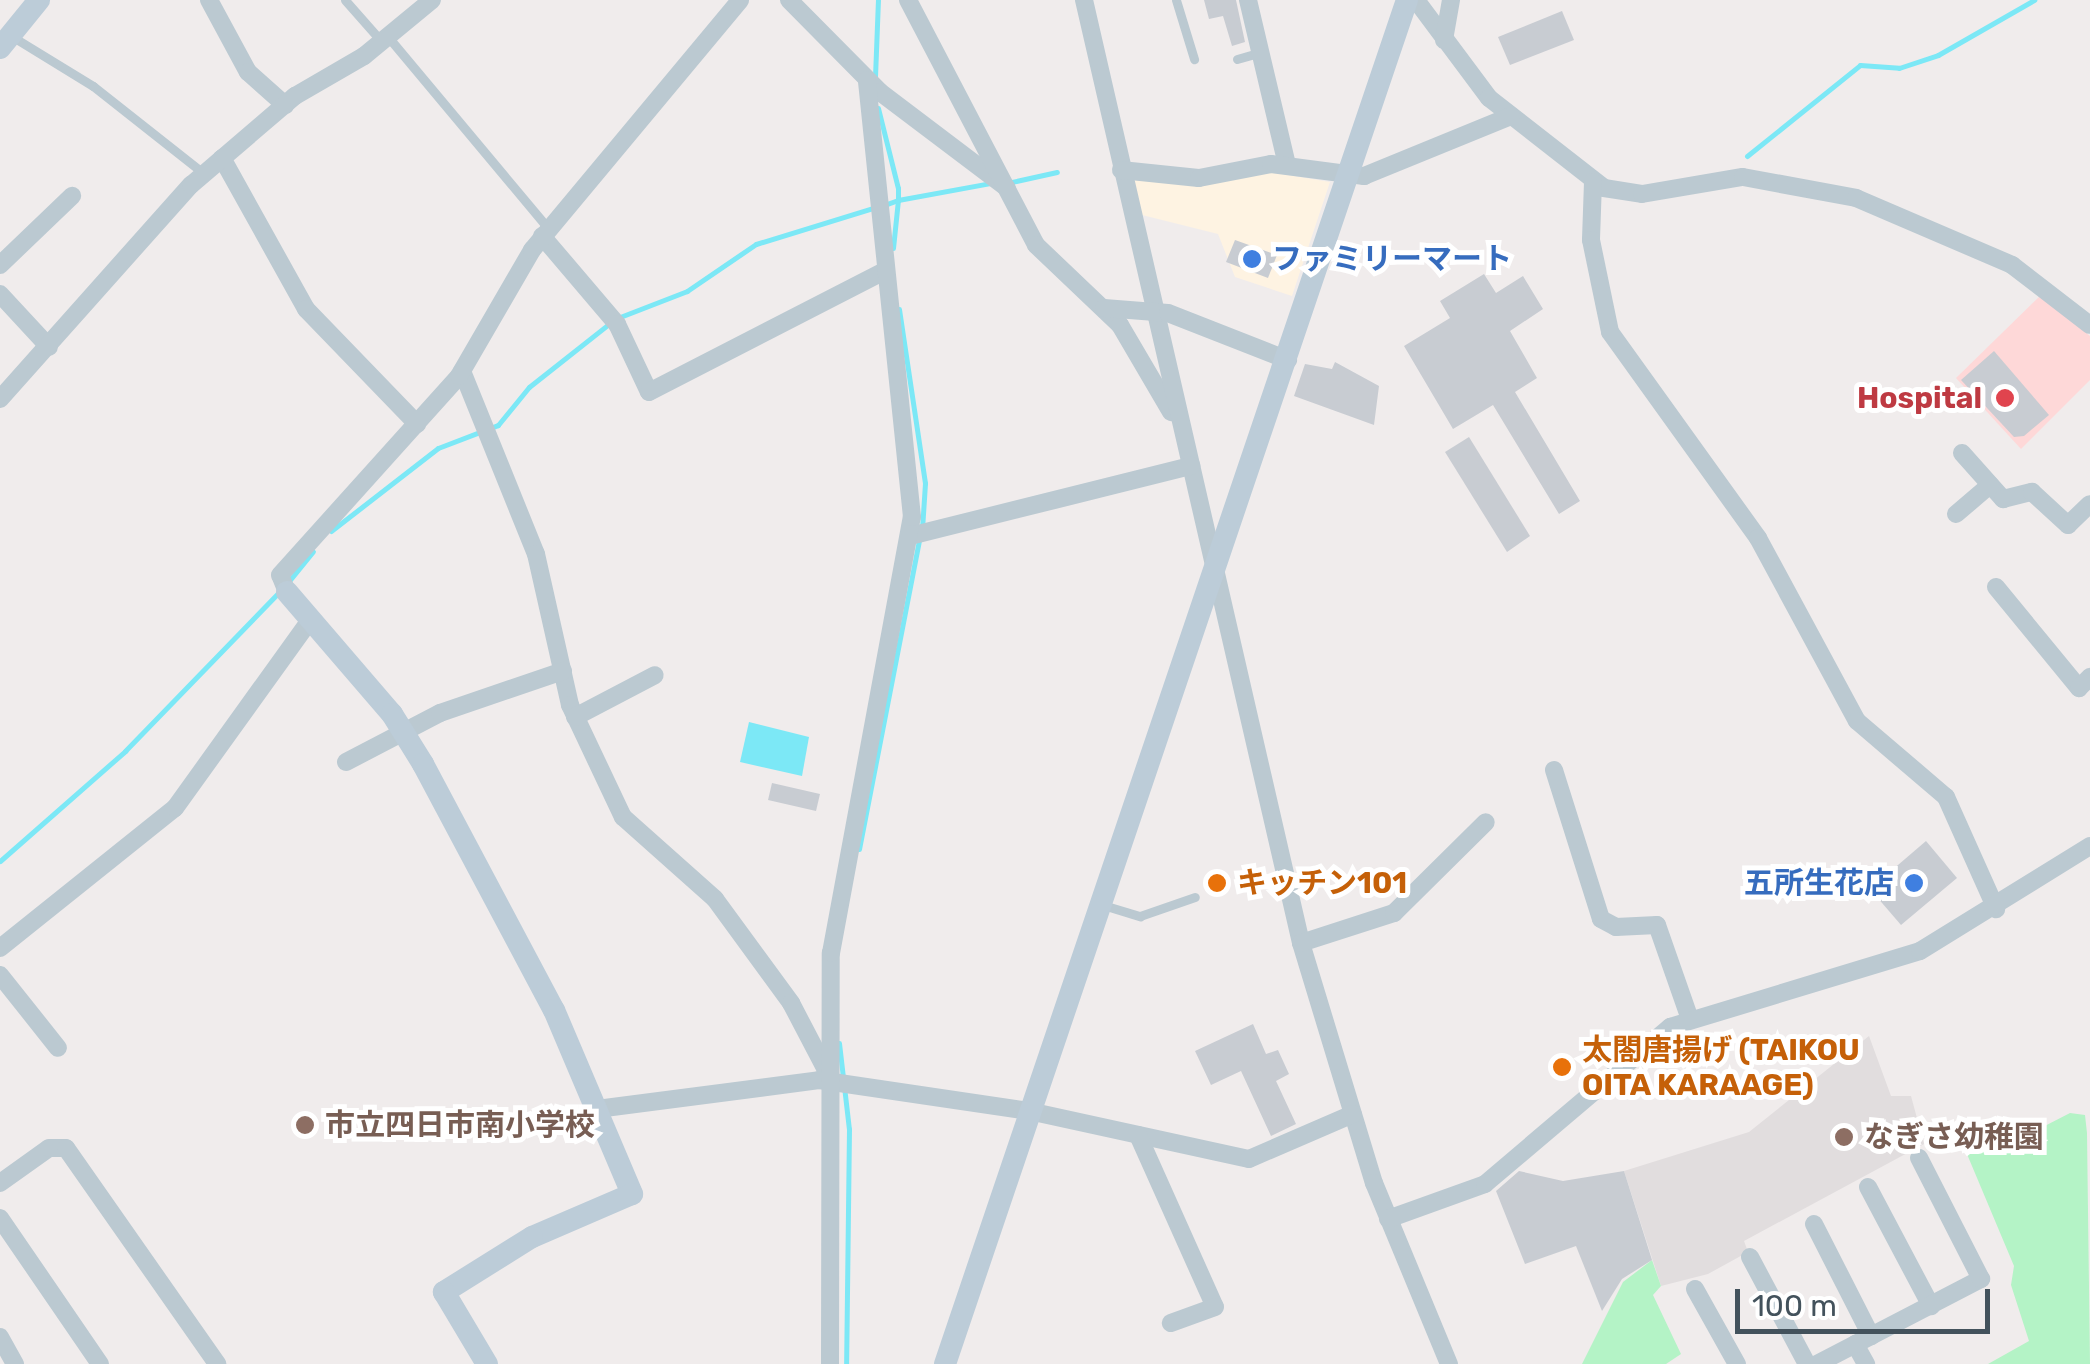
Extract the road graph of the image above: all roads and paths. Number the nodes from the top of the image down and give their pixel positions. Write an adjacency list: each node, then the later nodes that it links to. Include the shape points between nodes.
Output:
1 (39, 0): 16 (street)
2 (209, 0): 21 (street, via 248,72)
3 (345, 0): 14 (lane)
4 (432, 0): 14 (street)
5 (740, 0): 31 (street)
6 (789, 0): 20 (street)
7 (908, 0): 29 (street)
8 (1084, 0): 25 (street)
9 (1176, 0): 18 (lane)
10 (1248, 0): 17 (street)
11 (1407, 0): 27 (street)
12 (1416, 0): 15 (street)
13 (1451, 0): 15 (street)
14 (386, 40): 21 (street); 31 (lane)
15 (1444, 40): 22 (street)
16 (5, 42): 26 (lane, via 93,86)
17 (1262, 52): 19 (lane); 24 (street)
18 (1194, 60)
19 (1237, 60)
20 (867, 80): 29 (street); 33 (street, via 882,186)
21 (285, 104): 23 (street)
22 (1510, 116): 27 (street, via 1451,146); 28 (street)
23 (222, 158): 26 (street); 42 (street, via 306,308)
24 (1287, 165): 25 (street, via 1199,178); 27 (street)
25 (1120, 170): 36 (street)
26 (203, 174): 38 (street)
27 (1352, 176): 39 (street)
28 (1594, 182): 37 (street, via 1629,195 1743,177 1856,198 2012,265); 65 (street, via 1592,240 1610,332 1758,538 1857,721 1946,797)
29 (1007, 188): 35 (street, via 1044,254)
30 (72, 196): 32 (street)
31 (545, 232): 33 (street, via 617,324 649,392); 40 (street)
32 (0, 264)
33 (882, 272): 49 (street, via 912,468)
34 (0, 294): 38 (street)
35 (1104, 308): 36 (street); 43 (street, via 1138,352)
36 (1154, 309): 39 (street); 43 (street)
37 (2090, 325)
38 (49, 347): 41 (street)
39 (1288, 360): 50 (street)
40 (462, 372): 42 (street); 54 (street, via 536,554)
41 (0, 399)
42 (417, 424): 52 (street, via 280,575)
43 (1184, 439): 45 (street)
44 (1962, 453): 46 (street)
45 (1191, 466): 49 (street); 50 (street)
46 (1990, 485): 47 (street, via 2007,500 2036,494 2068,525); 48 (street)
47 (2090, 504)
48 (1956, 514)
49 (910, 536): 71 (street, via 831,954)
50 (1216, 570): 64 (street); 66 (street)
51 (1996, 588): 56 (street, via 2079,688)
52 (287, 592): 53 (street)
53 (310, 620): 58 (street); 67 (street, via 175,808)
54 (562, 671): 57 (street); 58 (street)
55 (655, 674): 57 (street)
56 (2090, 677)
57 (575, 718): 71 (street, via 628,824 714,898)
58 (402, 730): 59 (street); 72 (street, via 554,1010)
59 (346, 762)
60 (1554, 770): 69 (street, via 1601,919 1616,927 1657,924)
61 (1486, 822): 66 (street, via 1394,914)
62 (2090, 846): 65 (street)
63 (1195, 897): 64 (lane, via 1140,916)
64 (1100, 904): 73 (street)
65 (1996, 909): 69 (street, via 1908,956)
66 (1301, 944): 74 (street)
67 (0, 948)
68 (0, 975): 70 (street)
69 (1690, 1018): 80 (street, via 1646,1043 1485,1184)
70 (58, 1048)
71 (839, 1082): 72 (street); 73 (street); 92 (street)
72 (597, 1109): 91 (street, via 631,1200 543,1232 444,1292)
73 (1029, 1111): 75 (street); 93 (street)
74 (1352, 1114): 75 (street, via 1249,1159); 80 (street)
75 (1138, 1135): 85 (street, via 1215,1307)
76 (1919, 1158): 84 (street, via 1981,1278)
77 (0, 1183): 90 (street, via 49,1148 66,1148)
78 (1868, 1187): 84 (street)
79 (0, 1218): 89 (street)
80 (1388, 1219): 94 (street)
81 (1814, 1224): 87 (street)
82 (1750, 1257): 96 (street)
83 (1695, 1289): 95 (street)
84 (1932, 1306): 87 (street)
85 (1170, 1323)
86 (0, 1337): 88 (street)
87 (1863, 1340): 97 (street); 98 (street)
88 (15, 1364)
89 (100, 1364)
90 (217, 1364)
91 (487, 1364)
92 (830, 1364)
93 (945, 1364)
94 (1449, 1364)
95 (1737, 1364)
96 (1807, 1364)
97 (1817, 1364)
98 (1866, 1364)

